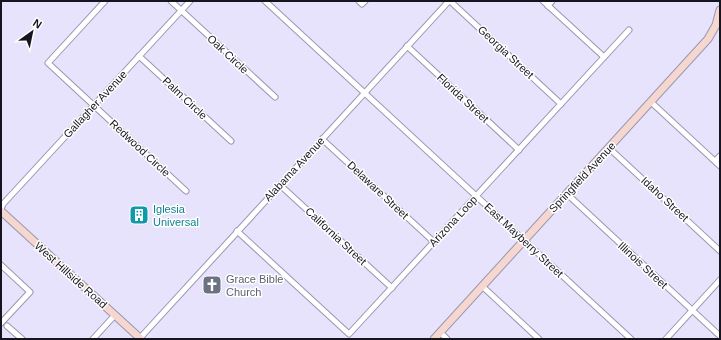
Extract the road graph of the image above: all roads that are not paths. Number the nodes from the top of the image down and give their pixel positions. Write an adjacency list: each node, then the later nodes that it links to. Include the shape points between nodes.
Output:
1 (105, 1): 19 (street, Redwood Circle, via 48,63)
2 (171, 1): 9 (street, Oak Circle)
3 (190, 1): 9 (street, Gallagher Avenue)
4 (265, 1): 15 (street, East Mayberry Street)
5 (450, 1): 12 (street, Alabama Avenue); 18 (street, Georgia Street)
6 (542, 1): 8 (street)
7 (552, 1): 8 (street)
8 (548, 6): 14 (street)
9 (181, 10): 13 (street, Gallagher Avenue); 16 (street, Oak Circle)
10 (720, 14): 17 (main road, Springfield Avenue, via 712,34)
11 (629, 30): 14 (street, Arizona Loop)
12 (407, 46): 15 (street, Alabama Avenue); 23 (street, Florida Street)
13 (139, 56): 19 (street, Gallagher Avenue); 21 (street, Palm Circle)
14 (604, 58): 18 (street, Arizona Loop)
15 (365, 92): 20 (street, Alabama Avenue); 30 (street, East Mayberry Street)
16 (275, 97)
17 (651, 102): 22 (main road, Springfield Avenue); 25 (street)
18 (561, 104): 23 (street, Arizona Loop)
19 (94, 105): 28 (street, Redwood Circle); 31 (street, Gallagher Avenue, via 3,204)
20 (322, 139): 27 (street, Alabama Avenue); 34 (street, Delaware Street)
21 (231, 141)
22 (609, 148): 29 (main road, Springfield Avenue); 35 (street, Idaho Street)
23 (519, 150): 30 (street, Arizona Loop)
24 (720, 156): 25 (street)
25 (715, 161): 26 (street)
26 (720, 166)
27 (280, 185): 32 (street, Alabama Avenue); 39 (street, California Street)
28 (186, 191)
29 (567, 194): 33 (main road, Springfield Avenue); 40 (street, Illinois Street)
30 (476, 196): 33 (street, East Mayberry Street); 34 (street, Arizona Loop)
31 (1, 210): 41 (main road, West Hillside Road)
32 (237, 231): 39 (street, Arizona Loop, via 349,334); 46 (street, Alabama Avenue)
33 (525, 240): 38 (main road, Springfield Avenue); 52 (street, East Mayberry Street)
34 (434, 242): 39 (street, Arizona Loop)
35 (720, 251)
36 (1, 265): 42 (street, via 30,292)
37 (720, 280): 40 (street)
38 (482, 286): 44 (main road, Springfield Avenue); 51 (street)
39 (392, 288)
40 (692, 311): 45 (street, Illinois Street); 53 (street)
41 (115, 315): 46 (main road, West Hillside Road); 48 (street)
42 (2, 322)
43 (7, 326): 47 (street)
44 (440, 332): 49 (main road, Springfield Avenue); 50 (street)
45 (720, 336)
46 (140, 338)
47 (22, 339)
48 (93, 339)
49 (434, 339)
50 (447, 339)
51 (539, 339)
52 (631, 339)
53 (666, 339)

